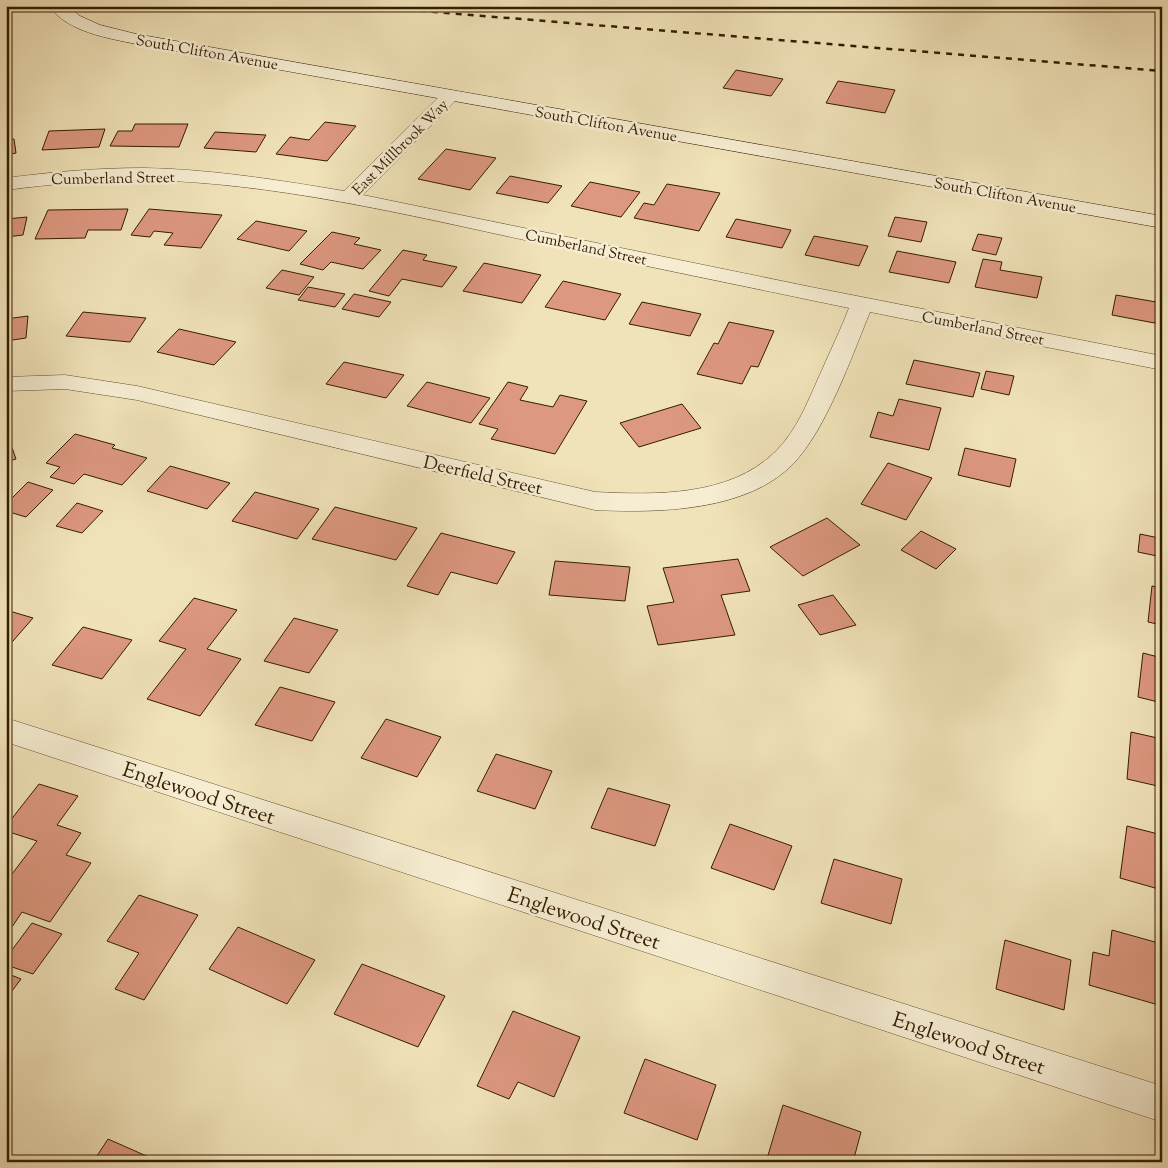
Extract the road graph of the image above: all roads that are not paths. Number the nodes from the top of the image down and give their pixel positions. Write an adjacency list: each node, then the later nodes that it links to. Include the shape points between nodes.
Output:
1 (57, 6): 2 (street, South Clifton Avenue, via 80,23 106,32)
2 (450, 96): 4 (street, East Millbrook Way); 5 (street, South Clifton Avenue)
3 (6, 184): 4 (street, Cumberland Street, via 82,177 163,175)
4 (349, 198): 6 (street, Cumberland Street)
5 (1162, 222)
6 (862, 304): 7 (street, Cumberland Street); 8 (street, Deerfield Street, via 817,409 783,459 763,474 735,487 670,502 595,501 137,393 65,382)
7 (1162, 363)
8 (6, 384)
9 (6, 730): 10 (street, Englewood Street)
10 (1162, 1104)

